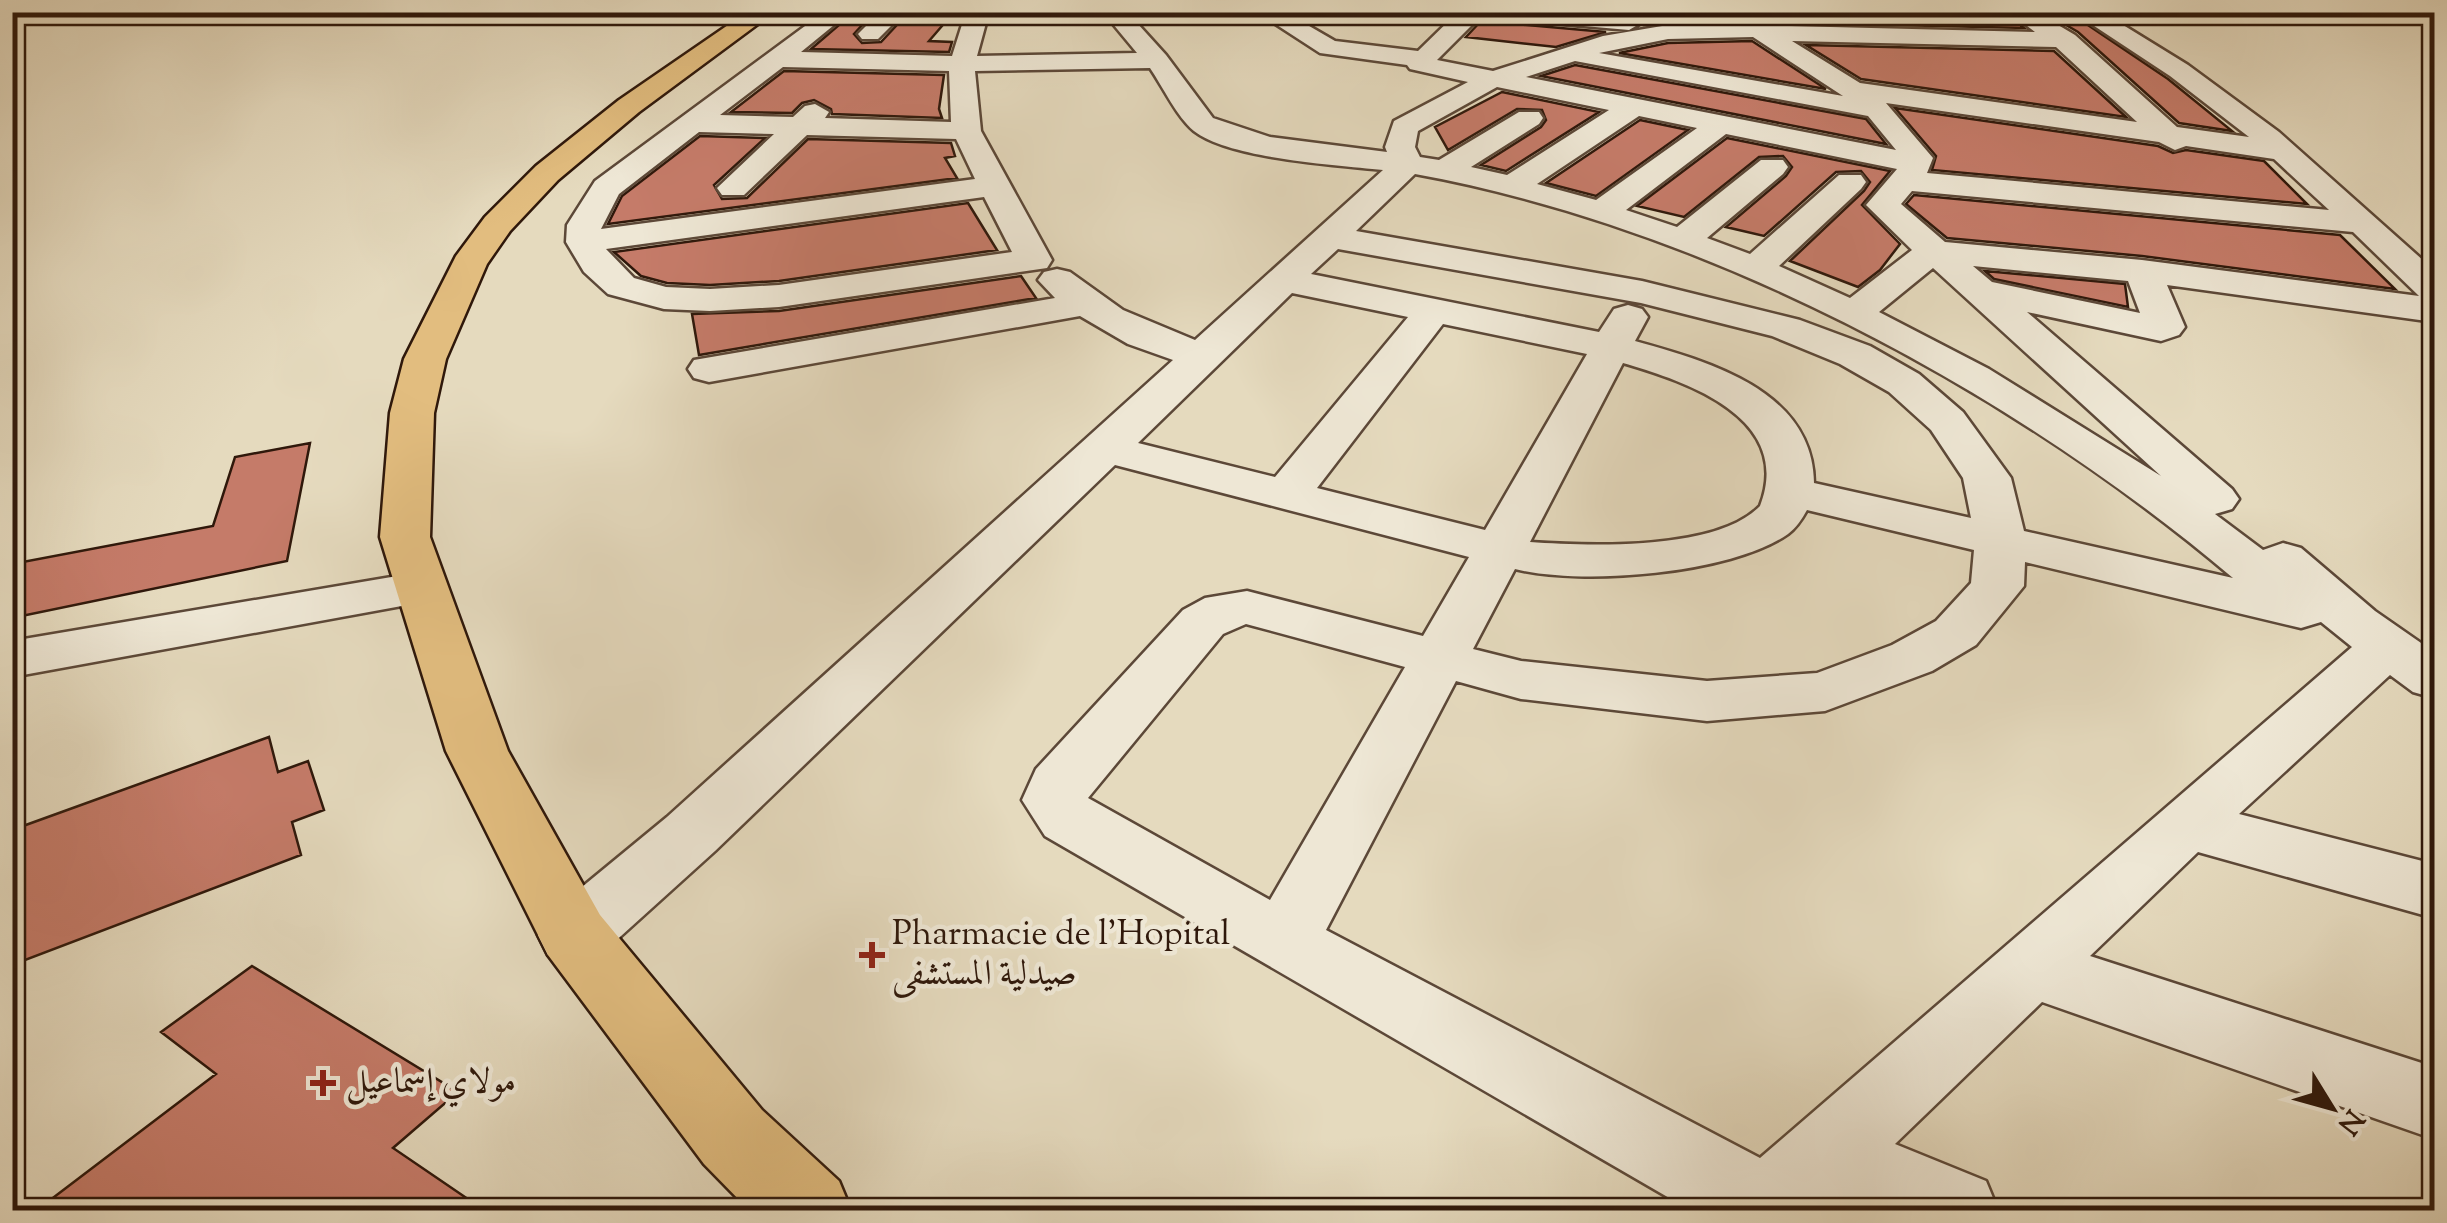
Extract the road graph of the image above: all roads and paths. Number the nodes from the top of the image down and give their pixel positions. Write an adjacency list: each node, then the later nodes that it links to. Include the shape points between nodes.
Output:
1 (838, 12): 15 (street)
2 (1114, 12): 28 (street)
3 (1268, 12): 27 (street, via 1328,48)
4 (1488, 12): 13 (street)
5 (1844, 12): 17 (street)
6 (1902, 12): 18 (street)
7 (1961, 12): 20 (street)
8 (2020, 12): 21 (street)
9 (2084, 12): 22 (street)
10 (1793, 15): 14 (street)
11 (1464, 20): 23 (street); 27 (street)
12 (899, 24): 24 (street)
13 (1694, 24): 14 (street); 23 (street)
14 (1760, 32): 17 (street); 25 (street)
15 (782, 35): 24 (street); 24 (street); 43 (street); 97 (main road, via 629,106 547,172 469,264 425,359 412,414 405,537)
16 (938, 36): 19 (street)
17 (1872, 36): 18 (street); 29 (street)
18 (1940, 37): 20 (street); 30 (street)
19 (971, 38): 24 (street); 28 (street); 54 (street)
20 (2000, 38): 21 (street); 33 (street)
21 (2063, 40): 22 (street); 37 (street)
22 (2138, 41): 38 (street)
23 (1606, 42): 26 (street); 32 (street)
24 (870, 48): 45 (street)
25 (1796, 53): 32 (street); 36 (street)
26 (1566, 55): 31 (street); 35 (street)
27 (1423, 59): 34 (street, via 1418,64)
28 (1157, 60): 56 (street, via 1214,131)
29 (1896, 62)
30 (1960, 65)
31 (1528, 68): 34 (street); 50 (street)
32 (1771, 68): 35 (street)
33 (2047, 79): 37 (street); 44 (street)
34 (1490, 81): 39 (street); 46 (street)
35 (1742, 86): 40 (street); 50 (street)
36 (1848, 86): 40 (street); 41 (street)
37 (2118, 86): 38 (street); 49 (street)
38 (2208, 92): 53 (street)
39 (1446, 102): 42 (street); 56 (street, via 1400,134 1400,147)
40 (1878, 110): 51 (street)
41 (2001, 111): 44 (street); 52 (street)
42 (1529, 118): 47 (street); 56 (street)
43 (689, 123): 45 (street); 67 (street, via 606,188)
44 (2086, 123): 49 (street); 66 (street)
45 (800, 126): 54 (street); 62 (street)
46 (1638, 130): 47 (street); 48 (street)
47 (1596, 132): 61 (street)
48 (1688, 135): 50 (street); 69 (street)
49 (2170, 135): 53 (street); 70 (street)
50 (1724, 136): 51 (street); 58 (street); 63 (street)
51 (1902, 136): 63 (street, via 1918,158)
52 (2021, 139)
53 (2281, 151): 71 (street)
54 (979, 159): 57 (street); 75 (street); 77 (street)
55 (2041, 167): 68 (street)
56 (1426, 168): 61 (street); 73 (street)
57 (883, 170)
58 (1791, 171): 60 (street); 74 (street)
59 (789, 181): 62 (street)
60 (1850, 182): 63 (street); 78 (street)
61 (1512, 186): 69 (street)
62 (732, 188): 64 (street)
63 (1903, 188): 68 (street); 72 (street)
64 (693, 193)
65 (634, 200): 67 (street)
66 (2144, 203): 68 (street); 70 (street); 76 (street)
67 (595, 205): 75 (street)
68 (2068, 208)
69 (1601, 212): 74 (street)
70 (2243, 212): 71 (street); 84 (street)
71 (2364, 224): 82 (street)
72 (1952, 231): 79 (street); 81 (street); 88 (street)
73 (1331, 237): 80 (street); 83 (street)
74 (1684, 239): 78 (street)
75 (584, 242): 77 (street, via 620,286 685,300 779,296)
76 (2177, 252): 79 (street); 84 (street)
77 (1034, 260): 85 (street)
78 (1756, 268): 88 (street)
79 (2124, 269): 81 (street, via 2165,327)
80 (1284, 280): 86 (street); 90 (street)
81 (1980, 290): 98 (street)
82 (2434, 290)
83 (1642, 292): 89 (street); 95 (street, via 1786,328 1904,383 1947,421 1987,478)
84 (2322, 296): 87 (street)
85 (1085, 304): 90 (street, via 1125,330); 91 (street)
86 (1434, 310): 89 (street); 94 (street)
87 (2434, 310)
88 (1854, 313): 98 (street, via 1992,386)
89 (1612, 347): 93 (street, via 1738,394 1789,448); 96 (street)
90 (1203, 356): 92 (street)
91 (709, 369)
92 (1104, 448): 94 (street); 103 (street)
93 (1792, 492): 95 (street); 96 (street, via 1776,520 1695,551 1591,562)
94 (1286, 495): 96 (street)
95 (2002, 541): 98 (street); 100 (street, via 1996,586 1956,633 1825,692 1707,701 1521,680)
96 (1500, 550): 100 (street)
97 (420, 588): 99 (street); 103 (main road, via 477,751)
98 (2382, 640): 101 (street)
99 (12, 659)
100 (1439, 660): 104 (street); 104 (street, via 1247,607 1224,610 1202,622 1059,785 1055,800 1068,819)
101 (2186, 824): 102 (street); 105 (street)
102 (2434, 892)
103 (574, 936): 108 (main road, via 733,1137)
104 (1282, 942): 107 (street)
105 (2029, 968): 106 (street); 107 (street)
106 (2434, 1103)
107 (1786, 1192): 109 (street)
108 (808, 1210)
109 (1955, 1210)

